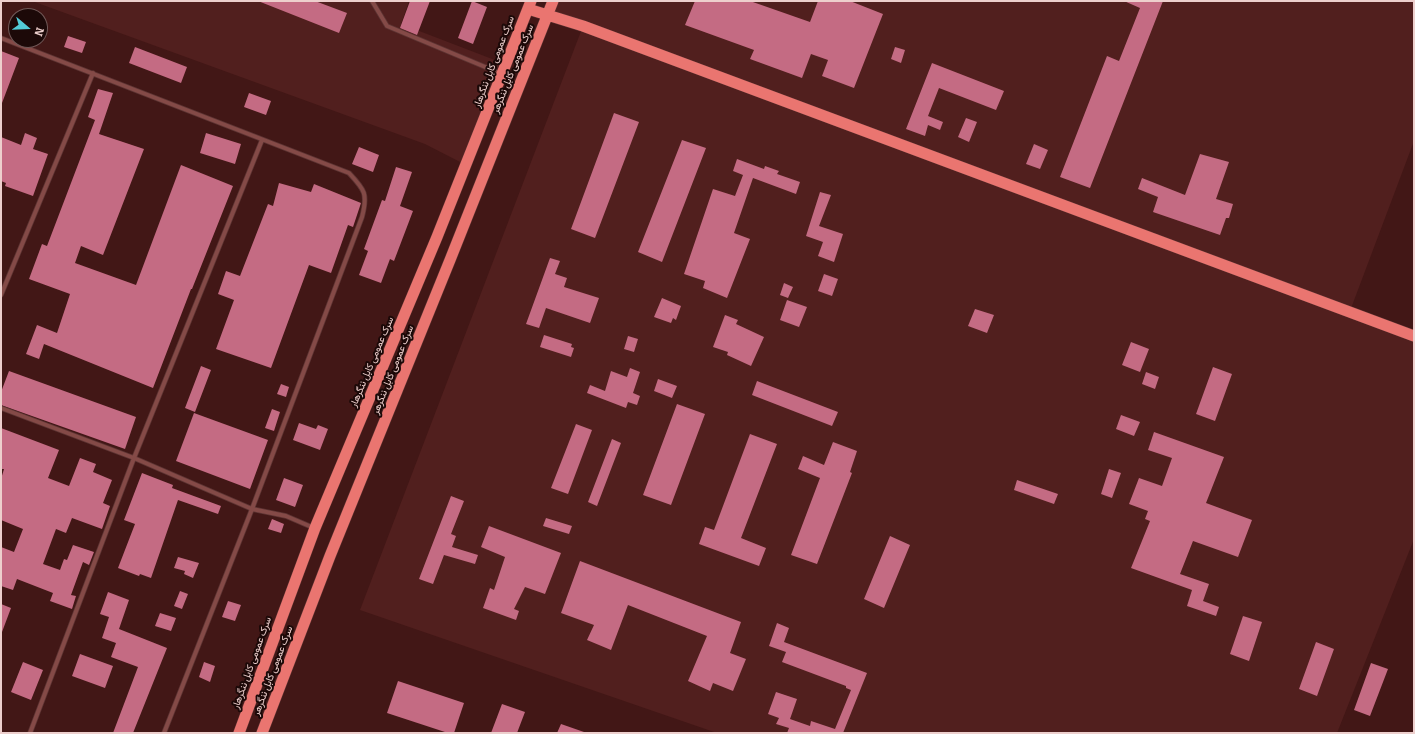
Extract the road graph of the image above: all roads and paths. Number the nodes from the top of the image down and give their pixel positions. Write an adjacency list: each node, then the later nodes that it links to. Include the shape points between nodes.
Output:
1 (372, 1): 7 (lane, via 387,26)
2 (553, 1): 4 (highway)
3 (529, 5): 4 (highway); 7 (highway, سرک عمومی کابل ننگرهار)
4 (547, 16): 10 (highway, via 591,29); 18 (highway, سرک عمومی کابل ننگرهر, via 330,556)
5 (1, 38): 6 (lane)
6 (92, 73): 8 (lane); 9 (lane)
7 (502, 74): 14 (highway, سرک عمومی کابل ننگرهار)
8 (262, 140): 12 (lane); 13 (lane, via 348,173 360,184 366,200 360,225)
9 (1, 295)
10 (1414, 336)
11 (1, 408): 12 (lane)
12 (134, 458): 13 (lane); 15 (lane)
13 (252, 509): 14 (lane, via 286,516); 16 (lane)
14 (315, 528): 17 (highway, سرک عمومی کابل ننگرهار)
15 (30, 733)
16 (164, 733)
17 (239, 733)
18 (262, 733)

